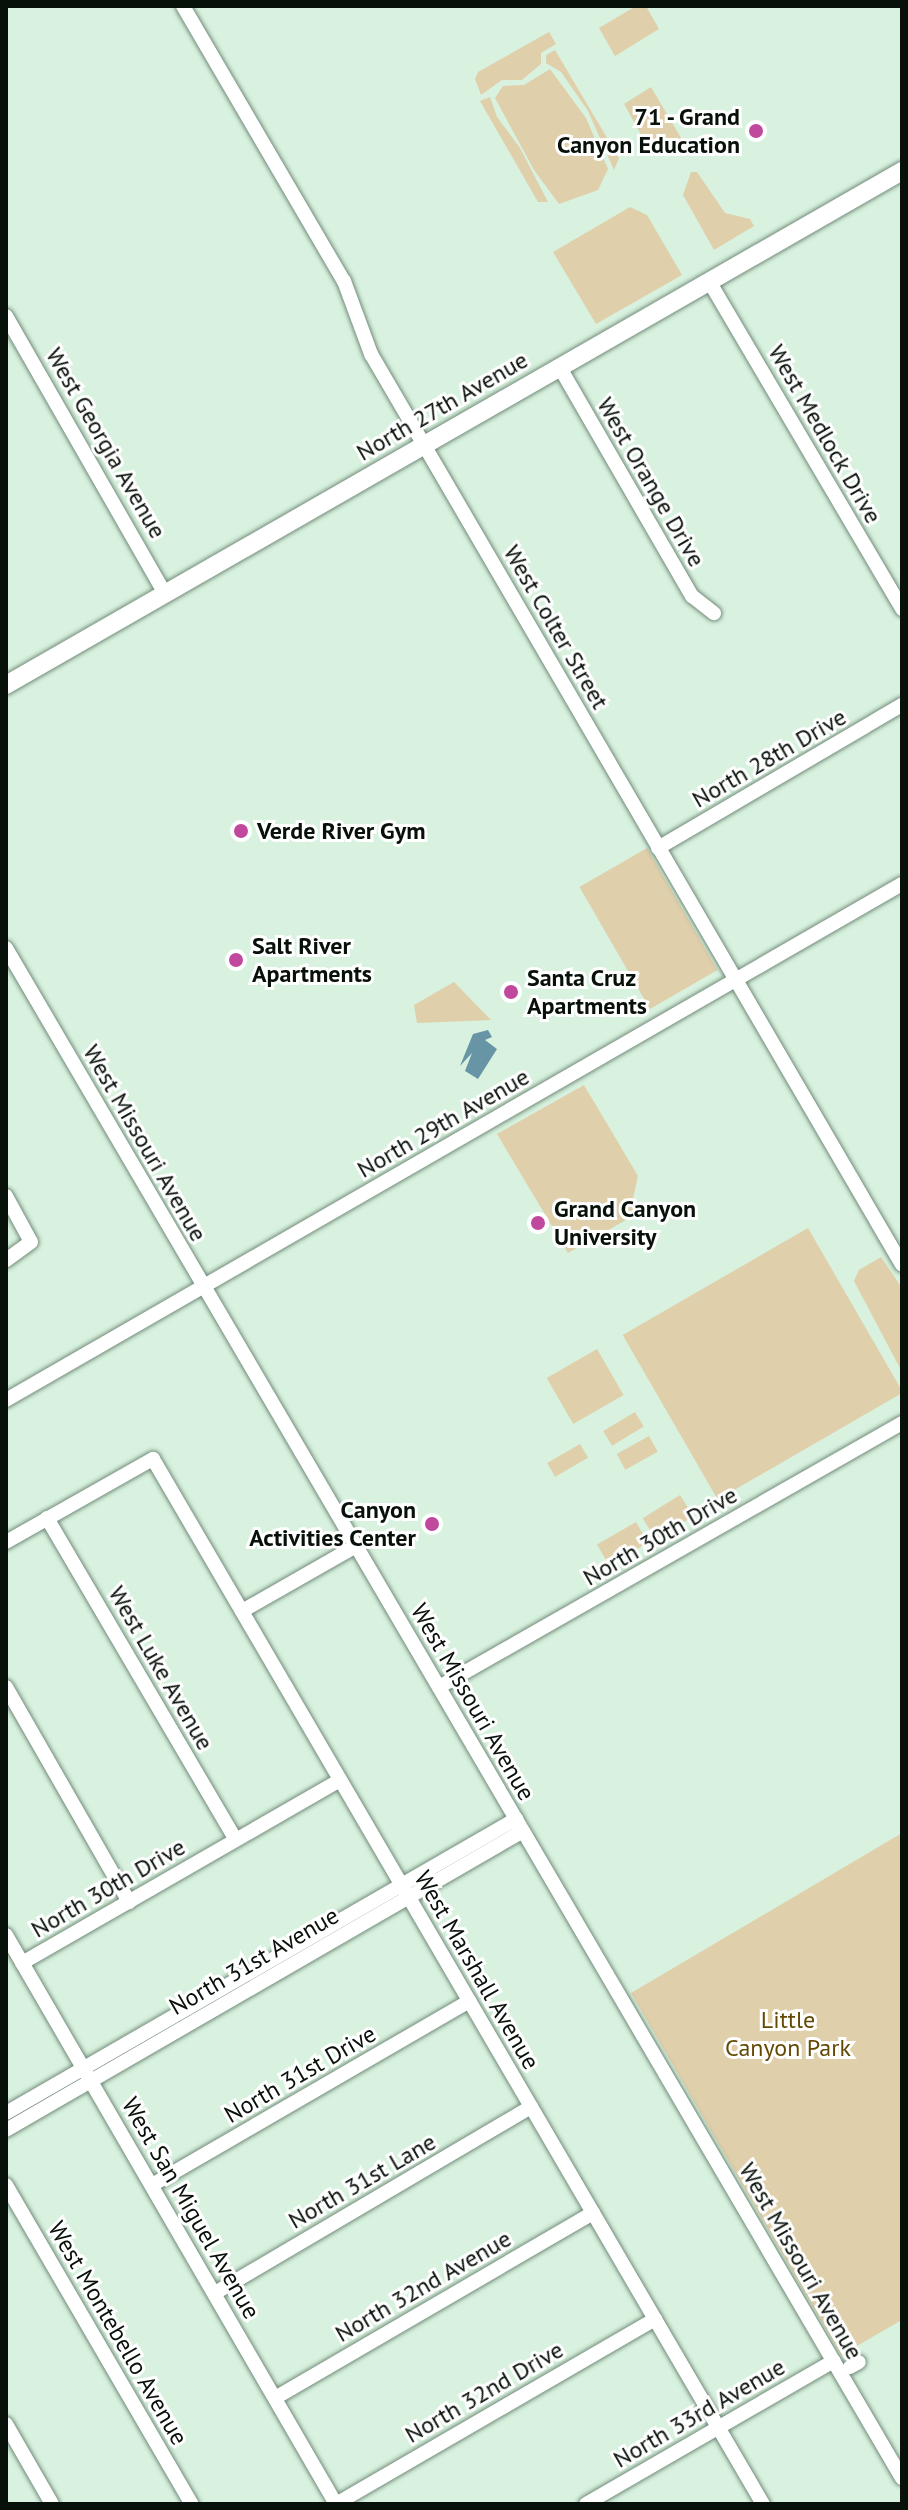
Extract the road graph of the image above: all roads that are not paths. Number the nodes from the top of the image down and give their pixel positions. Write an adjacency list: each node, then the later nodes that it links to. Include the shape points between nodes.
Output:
1 (183, 6): 6 (street, West Colter Street, via 344,281 371,354)
2 (902, 171): 3 (main road, North 27th Avenue)
3 (709, 281): 5 (main road, North 27th Avenue); 8 (street, West Medlock Drive)
4 (6, 316): 7 (street, West Georgia Avenue)
5 (559, 366): 6 (main road, North 27th Avenue); 9 (street, West Orange Drive, via 692,596)
6 (424, 445): 7 (main road, North 27th Avenue); 12 (street, West Colter Street)
7 (165, 594): 10 (main road, North 27th Avenue)
8 (902, 609)
9 (714, 613)
10 (6, 685)
11 (902, 705): 12 (street, North 28th Drive)
12 (658, 848): 15 (street, West Colter Street)
13 (902, 884): 15 (street, North 29th Avenue)
14 (6, 948): 19 (street, West Missouri Avenue)
15 (736, 981): 18 (street, West Colter Street); 19 (street, North 29th Avenue)
16 (6, 1196): 17 (street, via 31,1242)
17 (6, 1260)
18 (902, 1265)
19 (204, 1287): 20 (street, North 29th Avenue); 24 (street, West Missouri Avenue)
20 (6, 1400)
21 (902, 1423): 27 (street, North 30th Drive)
22 (47, 1518): 23 (street); 25 (street, West Marshall Avenue, via 153,1459); 30 (street, West Luke Avenue)
23 (6, 1542)
24 (356, 1546): 25 (street); 27 (street, West Missouri Avenue)
25 (242, 1611): 28 (street, West Marshall Avenue)
26 (6, 1687): 32 (street)
27 (439, 1687): 29 (street, West Missouri Avenue)
28 (340, 1780): 30 (street, North 30th Drive); 31 (street, West Marshall Avenue)
29 (520, 1825): 31 (street, North 31st Avenue); 45 (street, West Missouri Avenue)
30 (236, 1840): 32 (street, North 30th Drive)
31 (406, 1892): 35 (street, West Marshall Avenue); 36 (street, North 31st Avenue)
32 (129, 1902): 34 (street, North 30th Drive)
33 (6, 1935): 34 (street, West San Miguel Avenue)
34 (22, 1963): 36 (street, West San Miguel Avenue)
35 (470, 2001): 37 (street, West Marshall Avenue); 41 (street, North 31st Drive)
36 (87, 2074): 38 (street, North 31st Avenue); 39 (street, North 31st Avenue); 41 (street, West San Miguel Avenue)
37 (531, 2107): 42 (street, West Marshall Avenue); 43 (street, North 31st Lane)
38 (6, 2113)
39 (6, 2130)
40 (6, 2185): 51 (street, West Montebello Avenue)
41 (152, 2185): 43 (street, West San Miguel Avenue)
42 (593, 2213): 44 (street, West Marshall Avenue); 46 (street, North 32nd Avenue)
43 (215, 2293): 46 (street, West San Miguel Avenue)
44 (655, 2319): 48 (street, West Marshall Avenue); 52 (street, North 32nd Drive)
45 (834, 2361): 48 (street, North 33rd Avenue); 49 (street, West Missouri Avenue)
46 (275, 2398): 52 (street, West San Miguel Avenue)
47 (6, 2424): 50 (street)
48 (718, 2427): 53 (street, North 33rd Avenue); 54 (street, West Marshall Avenue)
49 (902, 2478)
50 (52, 2504)
51 (192, 2504)
52 (336, 2504)
53 (586, 2504)
54 (763, 2504)

